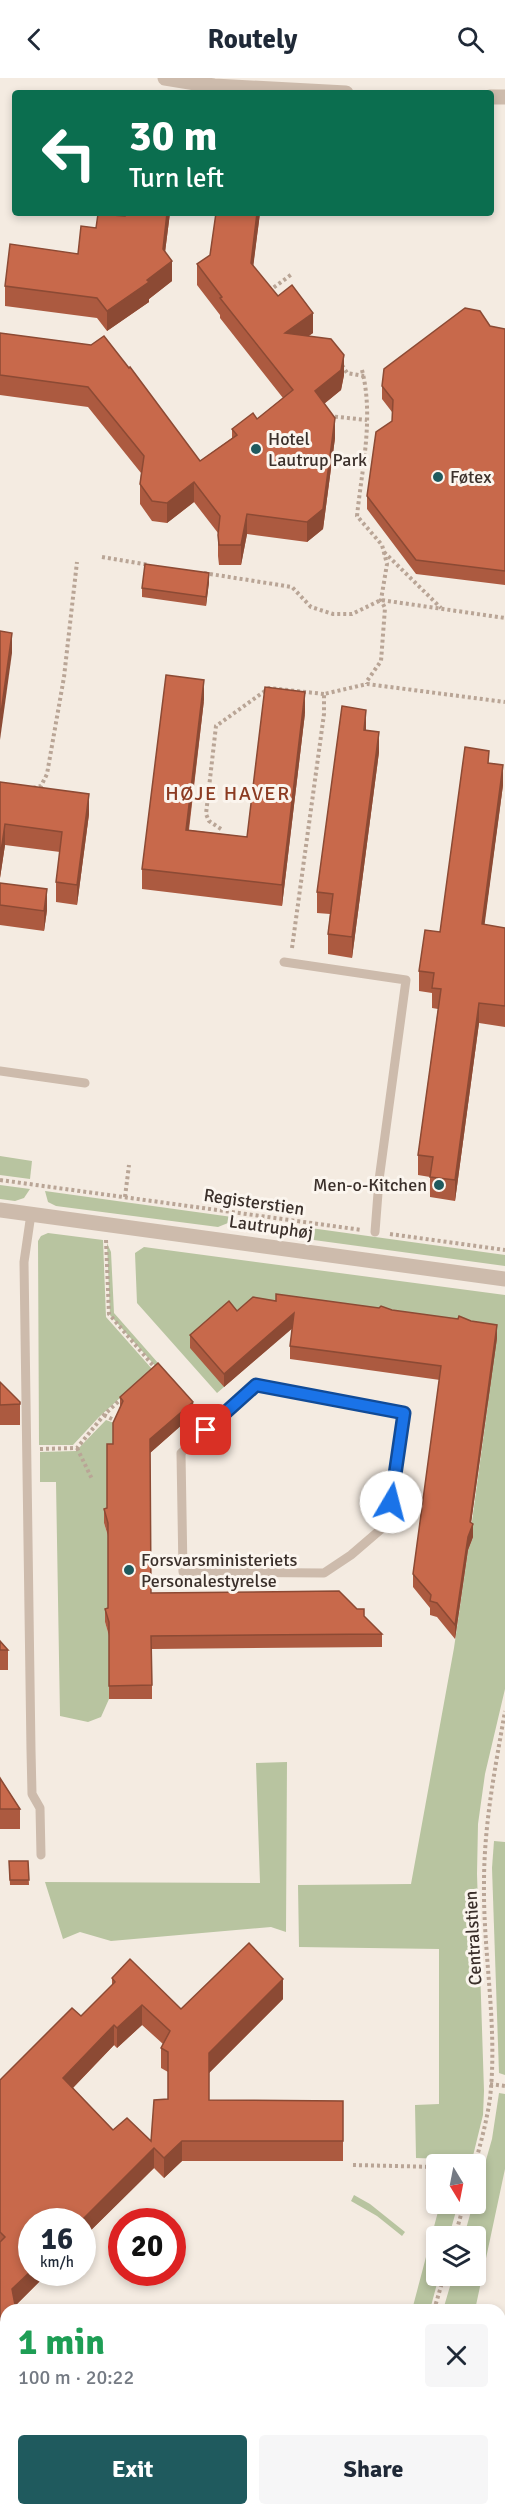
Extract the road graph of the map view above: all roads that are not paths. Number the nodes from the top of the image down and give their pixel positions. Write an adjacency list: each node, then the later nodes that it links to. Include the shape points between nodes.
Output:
1 (165, 78): 2 (street, via 214,86)
2 (289, 90)
3 (287, 963): 8 (lane, via 406,980)
4 (0, 1071): 5 (lane)
5 (85, 1083)
6 (0, 1210): 7 (street, Lautruphøj)
7 (31, 1214): 9 (street, Lautruphøj); 11 (lane, via 24,1262 32,1794 40,1808)
8 (375, 1232)
9 (505, 1279)
10 (351, 1555): 10 (lane, via 324,1574 183,1572 181,1453 256,1385 404,1413 387,1524)
11 (41, 1855)

